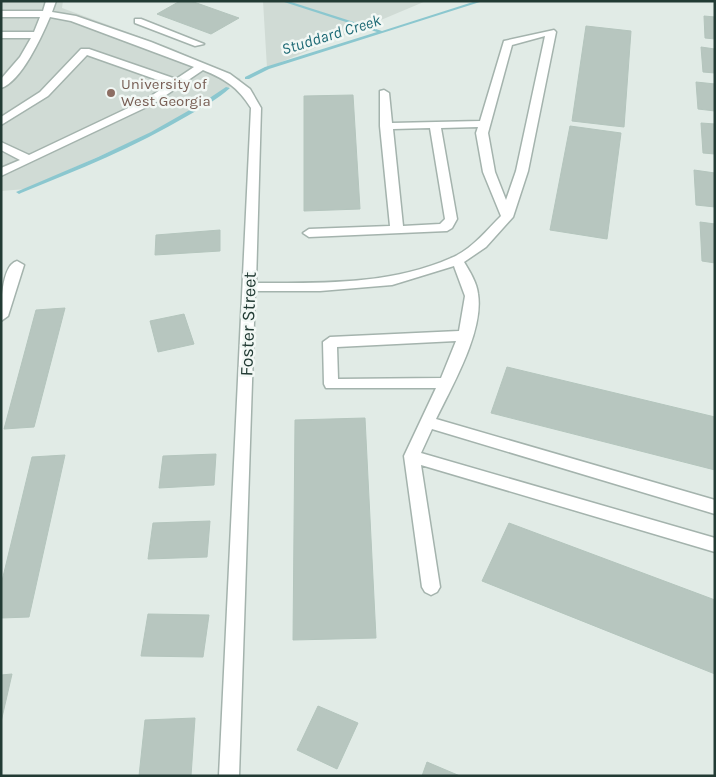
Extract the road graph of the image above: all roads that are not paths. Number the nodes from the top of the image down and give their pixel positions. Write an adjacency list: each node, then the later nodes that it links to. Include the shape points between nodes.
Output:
1 (48, 7): 2 (street, Foster Street); 6 (street); 7 (street, Foster Street)
2 (1, 14)
3 (138, 21): 4 (street)
4 (168, 32): 7 (street); 8 (street)
5 (1, 35): 6 (street)
6 (37, 35): 11 (street, via 20,66)
7 (147, 44): 9 (street, Foster Street)
8 (199, 44)
9 (202, 66): 10 (street); 25 (street, Foster Street, via 226,76 246,91 256,108)
10 (177, 83): 13 (street, via 85,51 44,94); 18 (street, via 149,102)
11 (1, 85)
12 (384, 93): 16 (street)
13 (1, 122)
14 (484, 124): 15 (street); 20 (street, via 482,133 489,172); 20 (street, via 508,44 551,32 522,171)
15 (435, 125): 16 (street); 21 (street, via 451,220 443,228)
16 (386, 126): 21 (street)
17 (1, 145): 18 (street)
18 (29, 160): 19 (street)
19 (1, 173)
20 (507, 217): 23 (street, via 481,244)
21 (397, 230): 22 (street)
22 (309, 233)
23 (457, 261): 25 (street, via 385,281 329,286); 28 (street, via 467,277 472,296)
24 (17, 265): 26 (street)
25 (249, 287): 35 (street, Foster Street)
26 (5, 288): 27 (street)
27 (1, 316)
28 (464, 336): 29 (street); 29 (street, via 330,342 331,384)
29 (445, 383): 30 (street)
30 (427, 422): 31 (street); 32 (street)
31 (412, 456): 33 (street); 34 (street)
32 (715, 507)
33 (715, 545)
34 (432, 587)
35 (229, 776)

